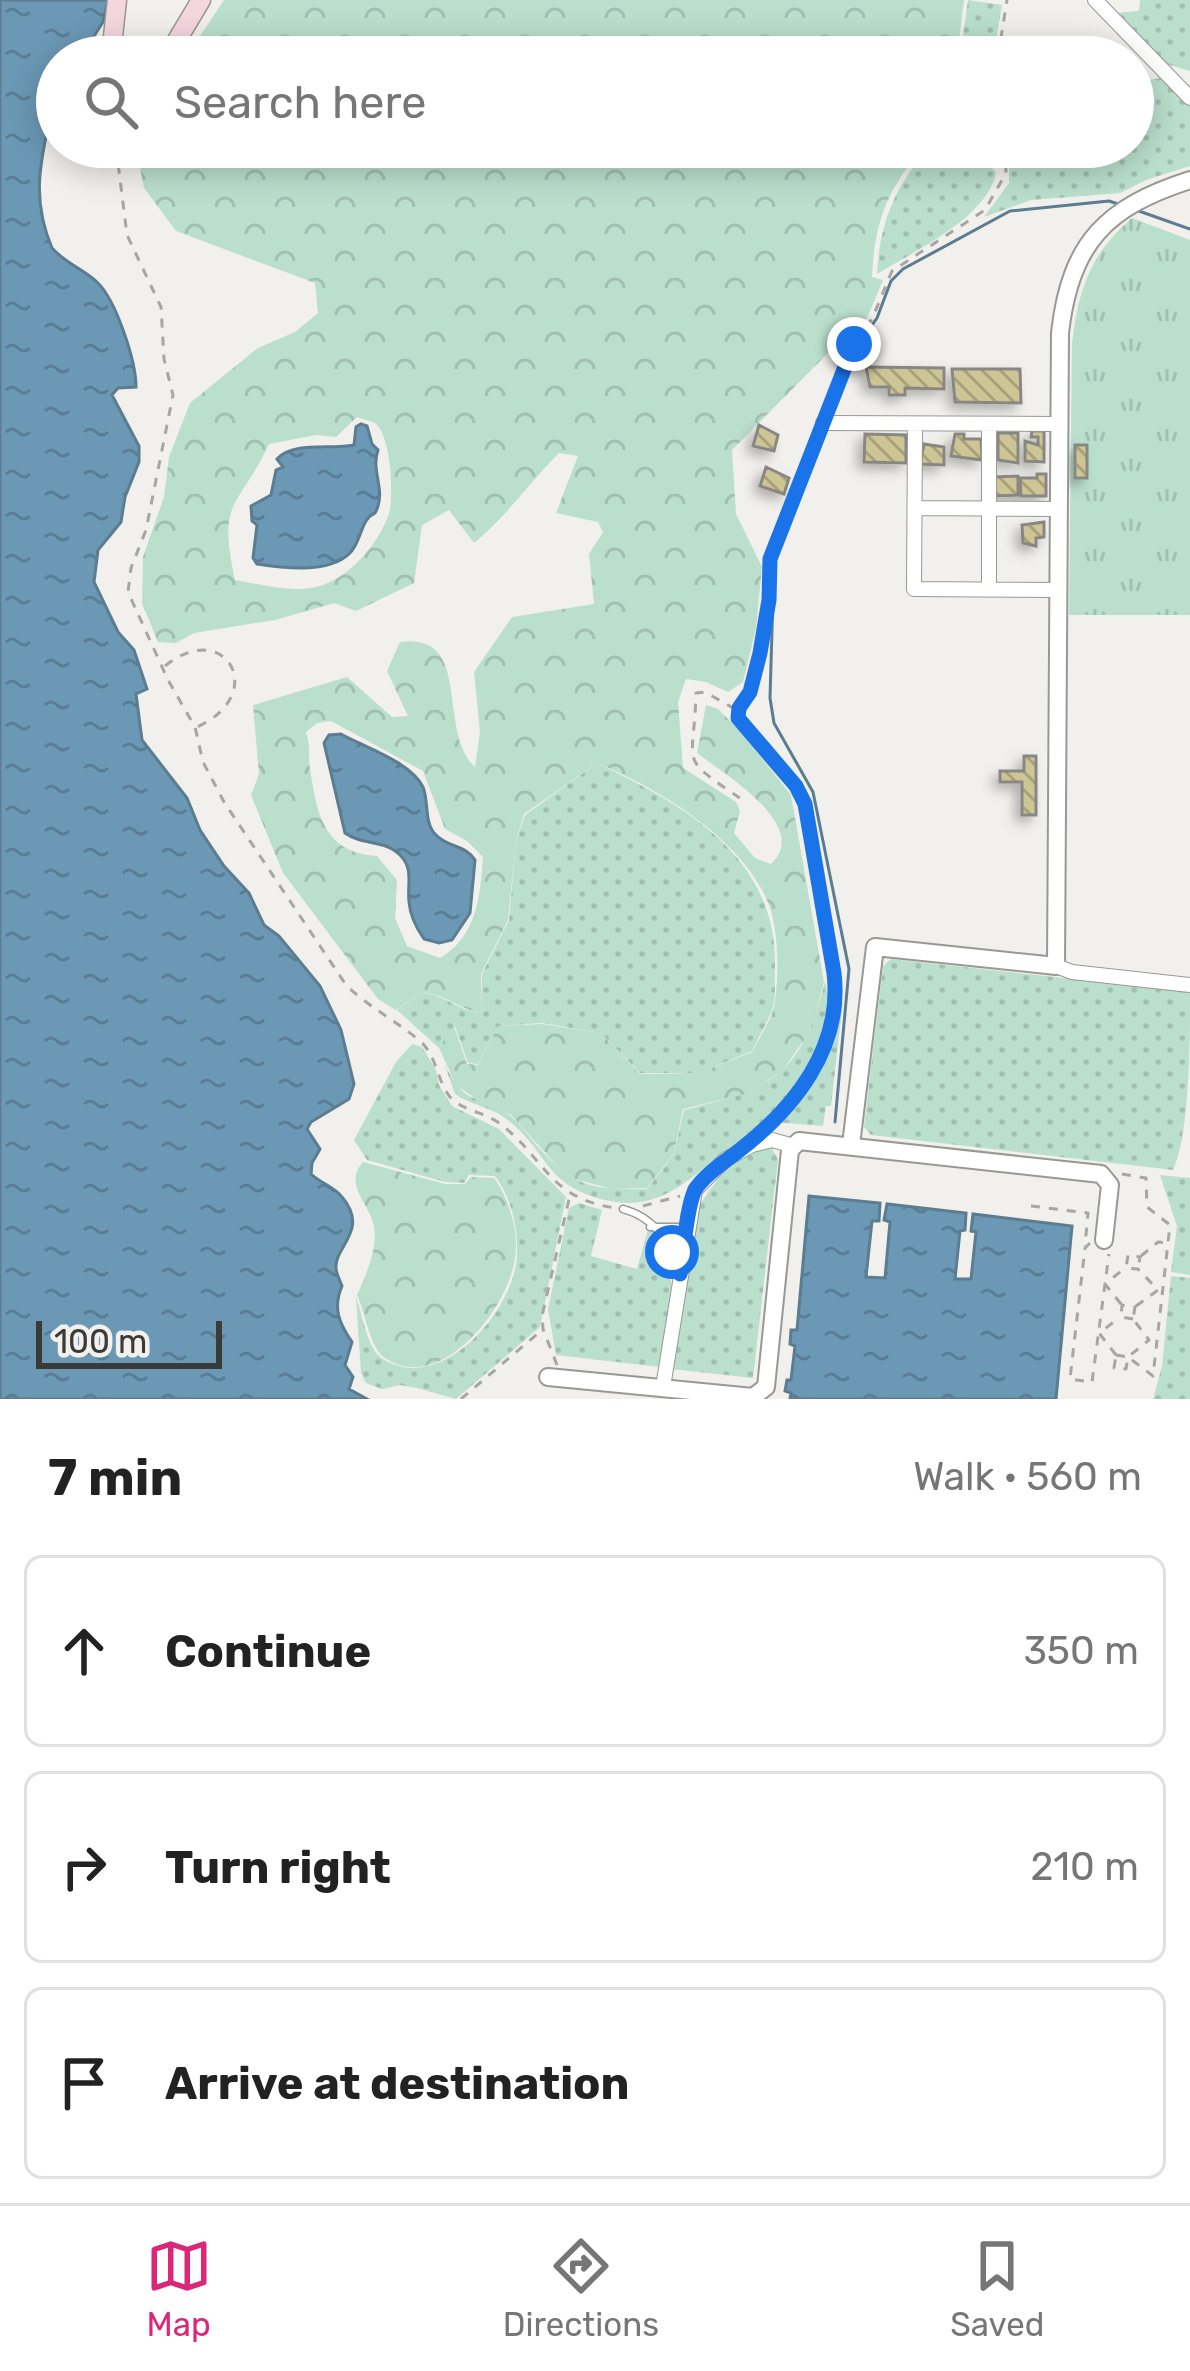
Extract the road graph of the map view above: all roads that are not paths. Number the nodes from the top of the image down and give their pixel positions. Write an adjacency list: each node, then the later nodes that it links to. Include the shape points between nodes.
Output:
1 (117, 0): 4 (main road)
2 (201, 0): 5 (main road)
3 (1095, 0): 6 (street)
4 (113, 36)
5 (180, 36)
6 (1130, 36)
7 (1154, 61): 8 (street)
8 (1190, 98)
9 (1190, 180): 11 (street, via 1136,200 1084,250 1060,333)
10 (827, 423): 13 (street)
11 (1059, 424): 12 (street); 16 (street)
12 (989, 425): 13 (street); 15 (street)
13 (915, 426): 14 (street)
14 (915, 508): 15 (street); 17 (street, via 914,589)
15 (988, 509): 16 (street); 17 (street)
16 (1059, 509): 18 (street)
17 (989, 590): 18 (street)
18 (1059, 590): 19 (street)
19 (1056, 966): 20 (street); 21 (street, via 874,947)
20 (1190, 985)
21 (850, 1145): 22 (street); 26 (street, via 1101,1174 1110,1185)
22 (794, 1147): 27 (street, via 772,1139 736,1153 695,1190); 29 (street, via 766,1387 753,1397)
23 (622, 1209): 24 (lane)
24 (653, 1227): 25 (lane); 27 (lane)
25 (678, 1227)
26 (1103, 1243)
27 (680, 1274): 29 (street)
28 (555, 1378): 29 (street)
29 (663, 1388)

